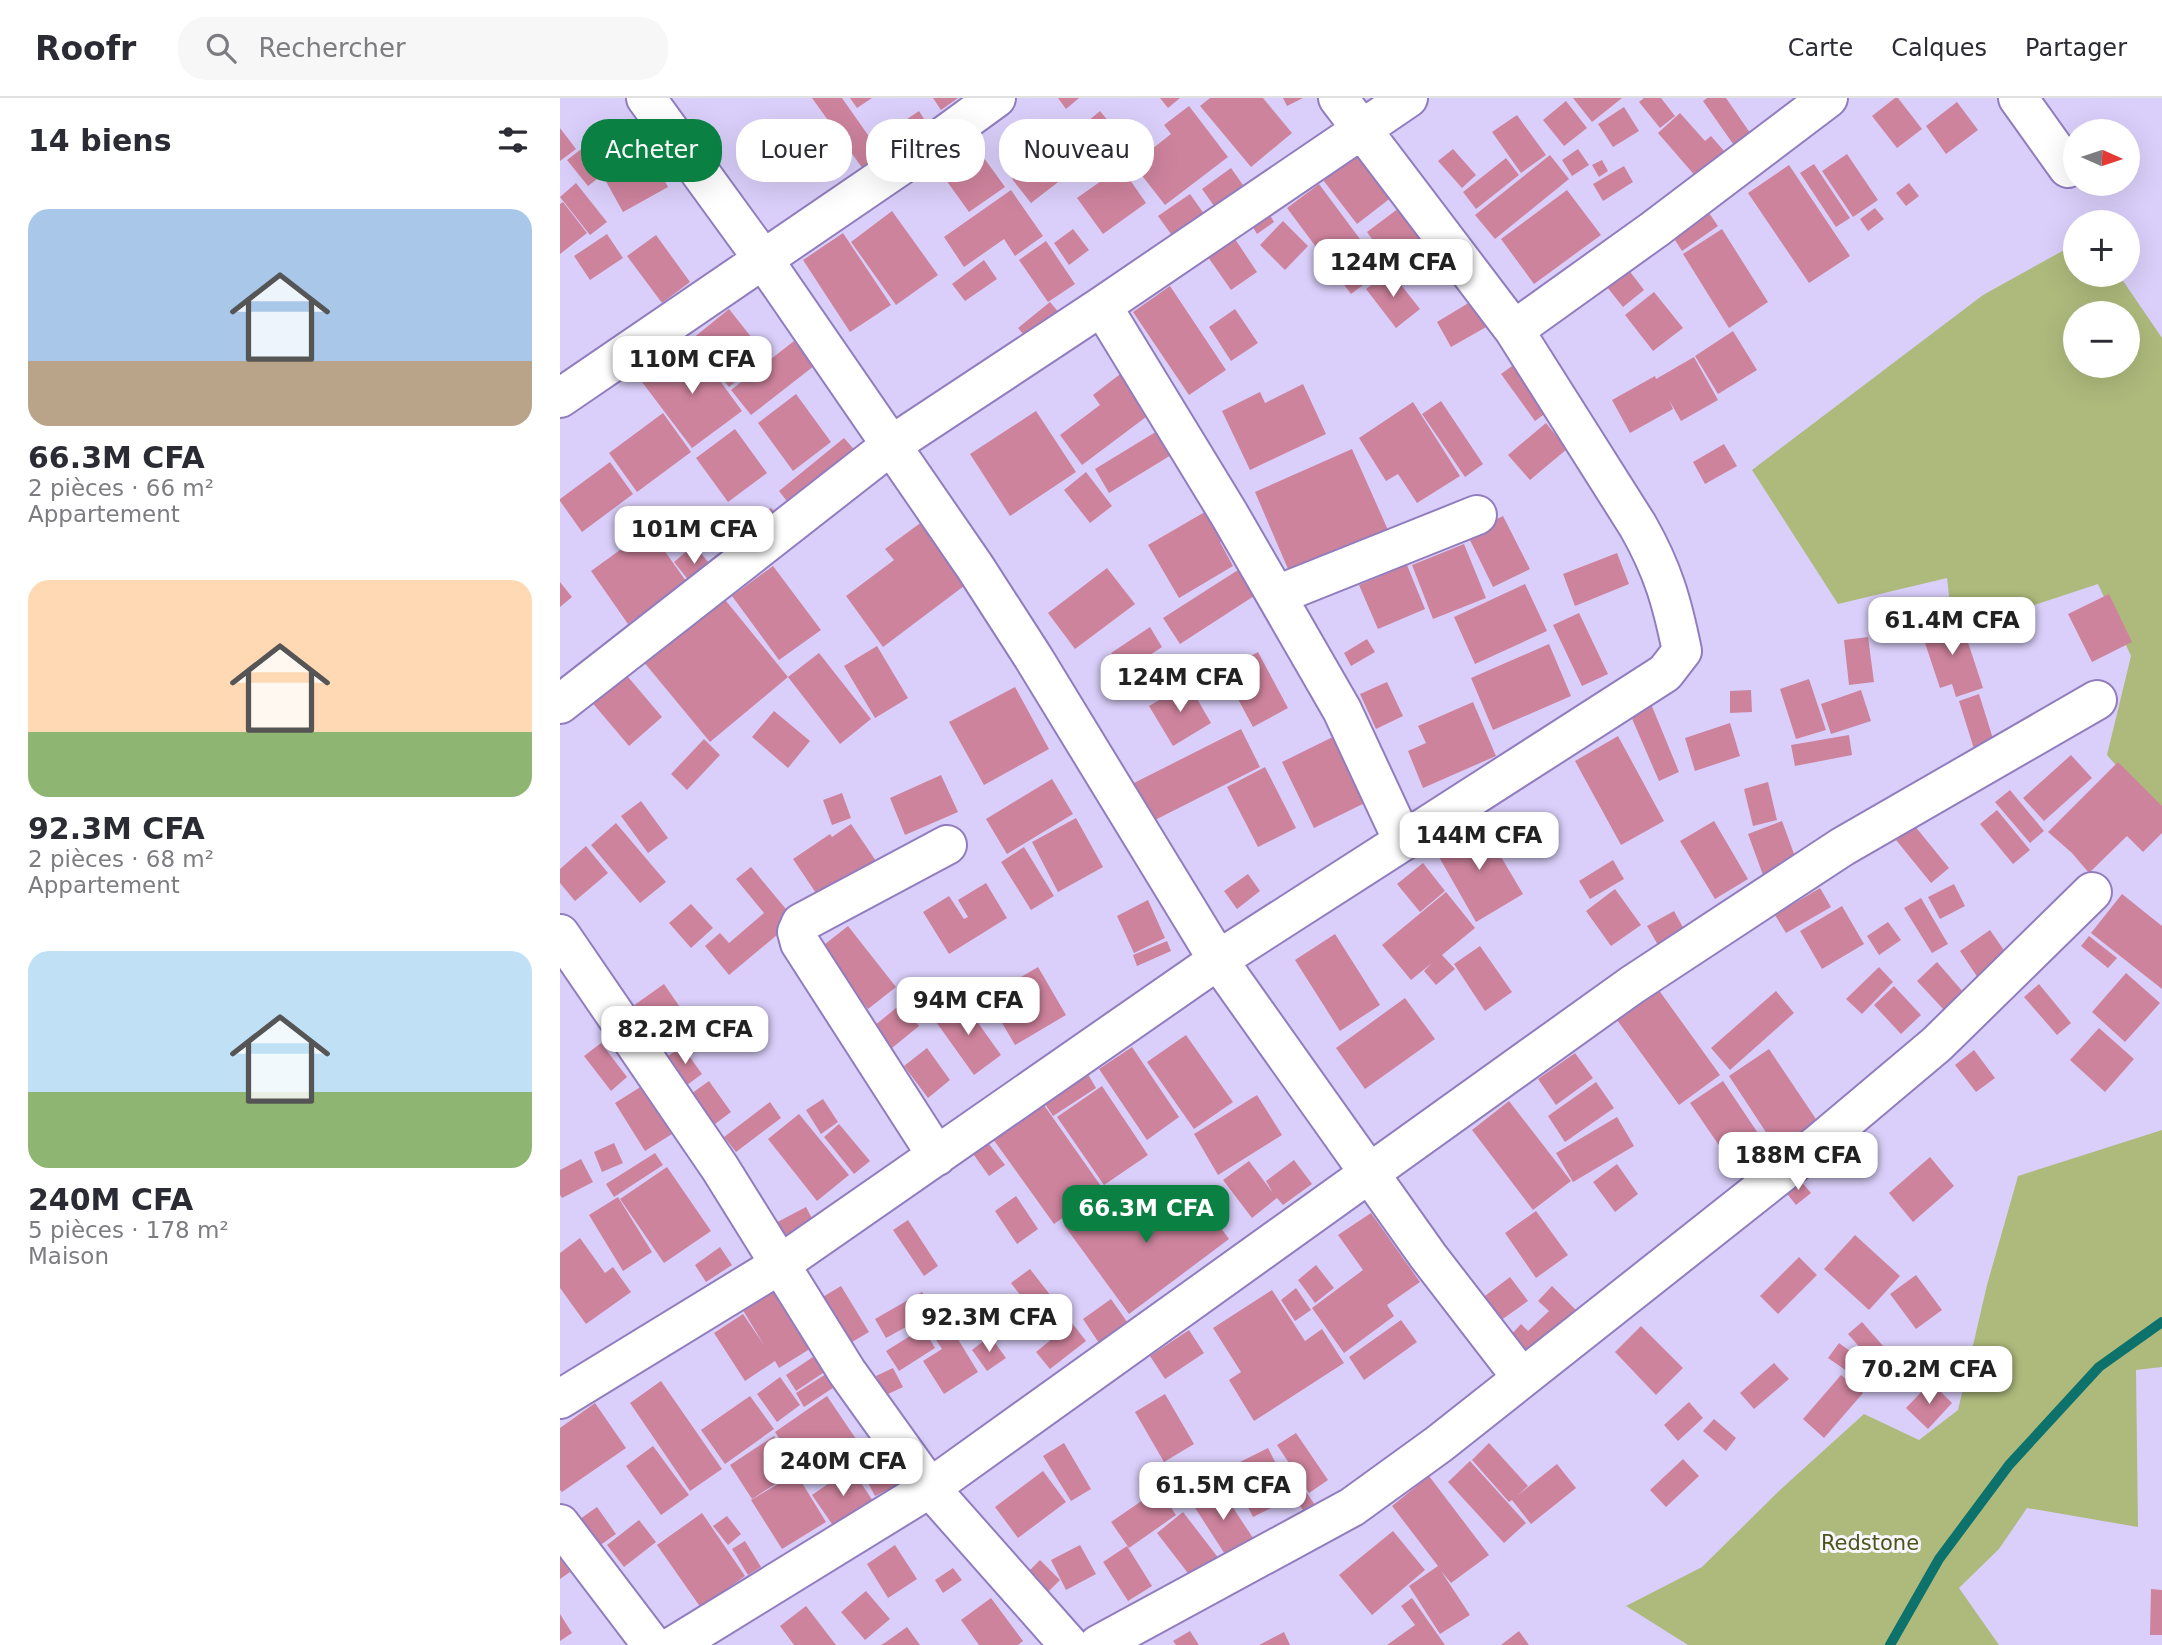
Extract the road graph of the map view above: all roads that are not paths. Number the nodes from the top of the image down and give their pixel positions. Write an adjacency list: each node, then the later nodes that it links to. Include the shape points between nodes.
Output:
1 (646, 98): 9 (street)
2 (996, 98): 9 (street)
3 (1338, 98): 7 (street)
4 (1408, 98): 7 (street)
5 (1828, 98): 11 (street)
6 (2018, 98): 8 (street)
7 (1362, 131): 10 (street); 11 (street)
8 (2063, 161)
9 (763, 259): 12 (street); 13 (street)
10 (1102, 306): 13 (street); 15 (street)
11 (1514, 330): 18 (street, via 1654,555 1672,602 1682,651 1665,673)
12 (560, 398)
13 (890, 446): 17 (street); 22 (street, via 1034,657)
14 (1477, 515): 15 (street)
15 (1277, 595): 18 (street, via 1342,710)
16 (2097, 700): 24 (street, via 1842,847 1632,985)
17 (560, 704)
18 (1404, 841): 22 (street)
19 (947, 845): 23 (street, via 801,923 797,932)
20 (2092, 892): 26 (street, via 1937,1044)
21 (560, 934): 25 (street, via 720,1168)
22 (1218, 960): 23 (street); 24 (street)
23 (937, 1156): 25 (street)
24 (1370, 1174): 26 (street); 28 (street)
25 (779, 1265): 27 (street); 28 (street, via 846,1372)
26 (1522, 1378): 33 (street, via 1352,1507)
27 (560, 1399)
28 (930, 1488): 31 (street); 32 (street)
29 (560, 1524): 30 (street)
30 (652, 1645)
31 (675, 1645)
32 (1069, 1645)
33 (1098, 1645)

